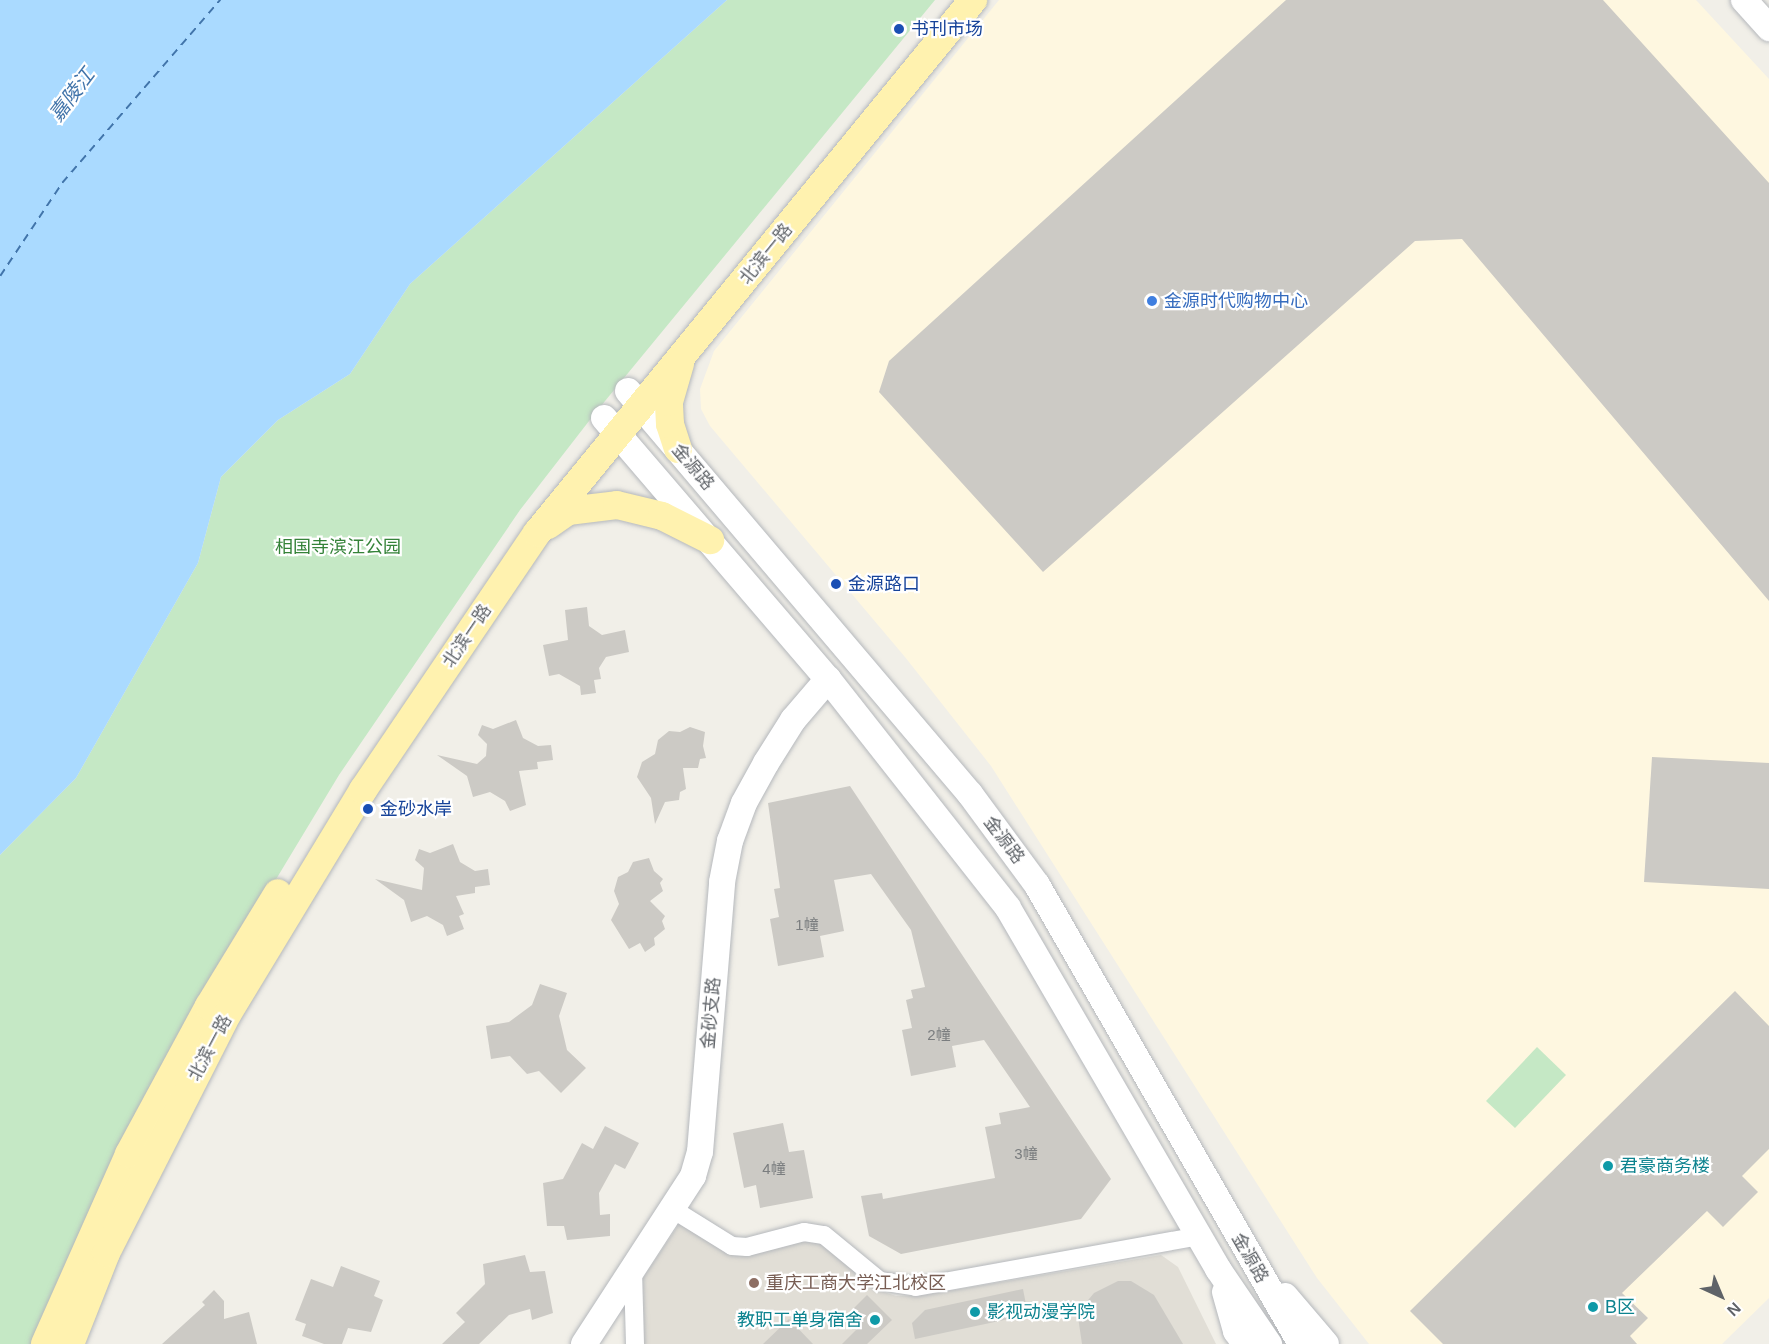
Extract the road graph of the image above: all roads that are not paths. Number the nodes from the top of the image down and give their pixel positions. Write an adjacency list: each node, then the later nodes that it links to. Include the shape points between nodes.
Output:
1 (948, 0): 6 (main road, 北滨一路)
2 (973, 0): 5 (main road, 北滨一路)
3 (1744, 0): 4 (main road)
4 (1769, 28)
5 (684, 352): 6 (main road, 北滨一路); 8 (main road, via 669,402)
6 (634, 398): 7 (main road, 北滨一路); 8 (main road, 金源路)
7 (611, 425): 10 (main road, 北滨一路); 11 (main road, 金源路); 18 (main road, 北滨一路, via 524,521 353,771 209,1006 129,1154)
8 (678, 449): 9 (main road, 金源路)
9 (739, 522): 11 (main road, via 719,516 708,529); 15 (main road, 金源路, via 969,794 1037,885)
10 (537, 533): 11 (main road, via 568,511 617,505 662,516); 19 (main road, 北滨一路, via 363,790 228,1013 106,1253)
11 (710, 540): 12 (main road, 金源路)
12 (828, 679): 13 (main road, 金砂支路, via 793,720 766,763 730,841 722,882 700,1152 693,1176); 14 (main road, 金源路, via 1008,908)
13 (674, 1210): 14 (street, via 732,1246 747,1247 804,1232 824,1235 879,1281 916,1287); 17 (main road, 金砂支路)
14 (1200, 1236): 16 (main road, 金源路)
15 (1245, 1250): 24 (main road, 金源路); 25 (main road)
16 (1218, 1269): 22 (main road, via 1236,1331); 23 (main road, 金源路)
17 (633, 1272): 20 (main road, 金砂支路); 21 (street)
18 (45, 1344)
19 (70, 1344)
20 (584, 1344)
21 (634, 1344)
22 (1245, 1344)
23 (1269, 1344)
24 (1301, 1344)
25 (1326, 1344)

